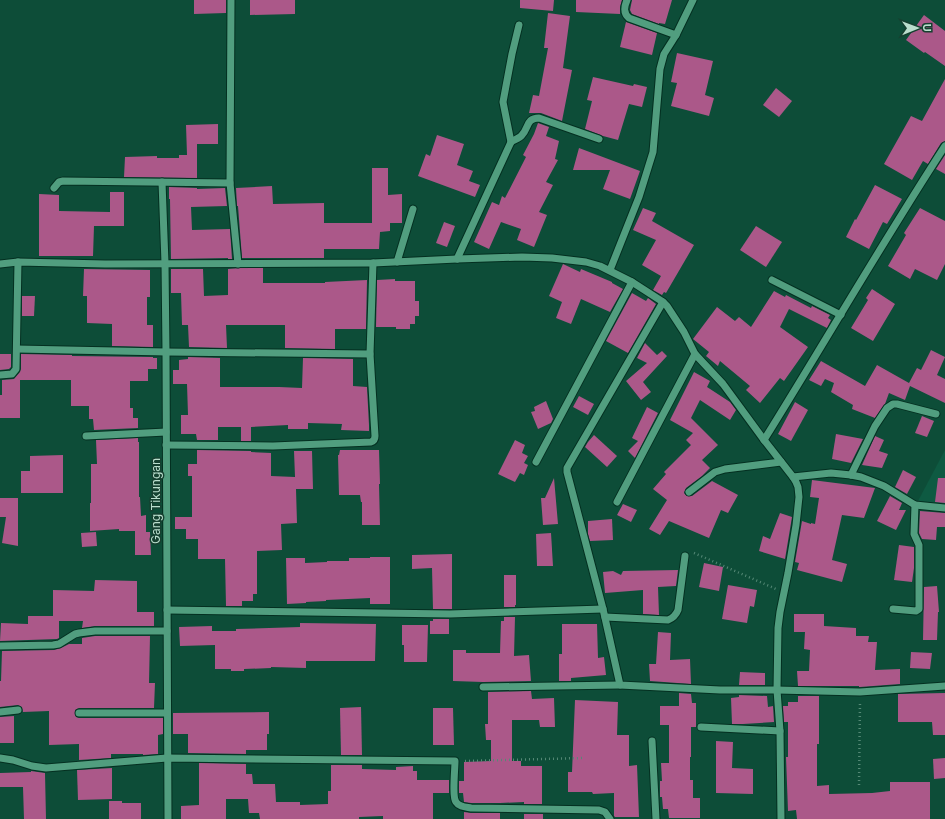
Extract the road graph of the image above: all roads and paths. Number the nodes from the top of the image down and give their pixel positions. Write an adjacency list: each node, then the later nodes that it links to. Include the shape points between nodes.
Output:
1 (231, 0): 10 (street)
2 (627, 0): 5 (street, via 624,11 629,18)
3 (693, 0): 5 (street)
4 (519, 25): 7 (street, via 503,102)
5 (676, 35): 20 (street, via 664,54 660,69 653,152 639,197)
6 (599, 139): 7 (street, via 533,118 522,136)
7 (511, 142): 13 (street)
8 (945, 146): 24 (street)
9 (162, 182): 10 (street); 11 (street, via 63,181); 18 (street, Gang Tikungan)
10 (230, 182): 19 (street)
11 (54, 188)
12 (413, 209): 15 (street)
13 (457, 259): 15 (street); 20 (street, via 552,258 586,262)
14 (18, 262): 17 (street); 18 (street); 25 (street)
15 (397, 262): 16 (street)
16 (373, 263): 19 (street); 27 (street)
17 (0, 264)
18 (165, 264): 19 (street); 26 (street, Gang Tikungan)
19 (238, 264)
20 (610, 270): 22 (street)
21 (772, 280): 24 (street)
22 (632, 282): 23 (street); 35 (street)
23 (665, 304): 28 (street); 45 (street, via 567,472)
24 (841, 315): 33 (street)
25 (17, 349): 26 (street); 29 (street, via 16,369 12,374)
26 (166, 352): 27 (street); 31 (street, Gang Tikungan)
27 (370, 354): 34 (street, via 375,436 373,442 273,446)
28 (695, 354): 33 (street, via 723,384); 40 (street)
29 (0, 375)
30 (936, 414): 37 (street, via 897,404 887,408 875,426)
31 (166, 432): 32 (street); 34 (street, Gang Tikungan)
32 (86, 436)
33 (764, 440): 36 (street)
34 (166, 445): 47 (street, Gang Tikungan)
35 (536, 462)
36 (781, 462): 38 (street); 39 (street, via 715,472)
37 (851, 475): 38 (street, via 831,473); 41 (street, via 884,486)
38 (793, 476): 44 (street, via 799,497)
39 (689, 492)
40 (617, 502)
41 (915, 505): 42 (street); 46 (street, via 914,534 919,544 919,609)
42 (945, 508)
43 (685, 556): 44 (path, via 687,552 692,552); 48 (street, via 678,610 672,619)
44 (784, 592): 54 (street, via 778,628)
45 (603, 609): 47 (street, via 450,614); 48 (street)
46 (893, 609)
47 (167, 610): 49 (street, Gang Tikungan)
48 (605, 617): 51 (street)
49 (167, 631): 50 (street, via 95,631 75,634 53,645); 59 (street, Gang Tikungan)
50 (0, 646)
51 (620, 685): 53 (street); 54 (street)
52 (945, 686): 55 (street)
53 (483, 687)
54 (777, 690): 55 (street); 61 (street)
55 (860, 692): 67 (path)
56 (18, 710): 57 (street)
57 (0, 712)
58 (79, 713): 59 (street)
59 (167, 713): 64 (street, Gang Tikungan)
60 (701, 727): 61 (street)
61 (780, 731): 71 (street)
62 (652, 741): 70 (street)
63 (0, 758): 64 (street, via 46,768)
64 (167, 758): 66 (street); 68 (street, Gang Tikungan)
65 (583, 758): 66 (path)
66 (455, 761): 69 (street, via 454,797 459,805 471,808 599,810 605,812)
67 (859, 785)
68 (168, 819)
69 (610, 819)
70 (656, 819)
71 (781, 819)

